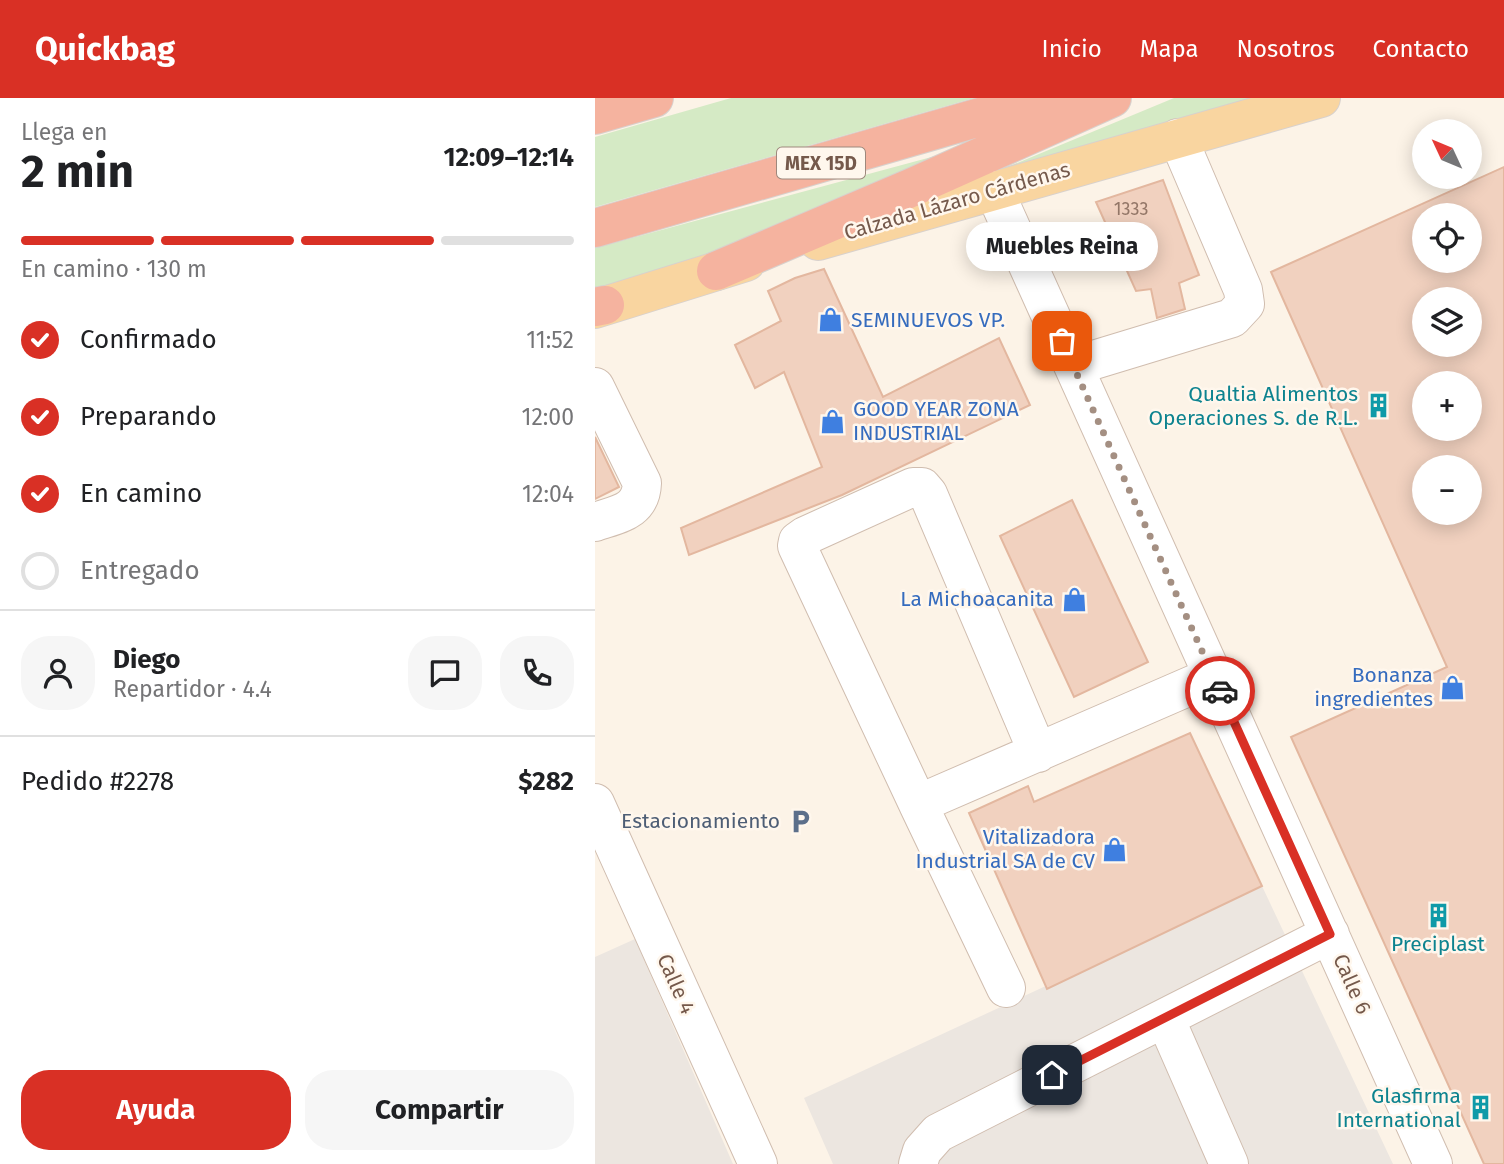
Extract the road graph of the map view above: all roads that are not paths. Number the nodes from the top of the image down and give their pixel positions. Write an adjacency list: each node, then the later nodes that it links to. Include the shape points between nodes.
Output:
1 (654, 98): 5 (highway)
2 (1046, 98): 8 (highway, MEX 15D)
3 (1112, 98): 9 (highway)
4 (1321, 98): 6 (main road, Calzada Lázaro Cárdenas)
5 (595, 115)
6 (1178, 138): 7 (main road, Calzada Lázaro Cárdenas); 11 (street, via 1245,304 1232,318)
7 (994, 190): 9 (main road, Calzada Lázaro Cárdenas); 11 (street, Calle 6)
8 (595, 228)
9 (716, 271): 10 (main road, Calzada Lázaro Cárdenas)
10 (598, 307)
11 (1074, 366): 14 (street, Calle 6)
12 (595, 387): 13 (street, via 642,483 640,500 633,507)
13 (595, 523)
14 (1213, 676): 15 (street); 18 (street, Calle 6)
15 (1038, 753): 17 (street); 17 (street, via 929,494 922,487 913,487 804,536 797,546)
16 (595, 803): 21 (street, Calle 4)
17 (918, 804): 19 (street)
18 (1330, 934): 20 (street); 24 (street, Calle 6)
19 (1006, 988)
20 (1165, 1018): 22 (street, via 939,1132 922,1150); 23 (street)
21 (758, 1164)
22 (918, 1164)
23 (1229, 1164)
24 (1433, 1164)

